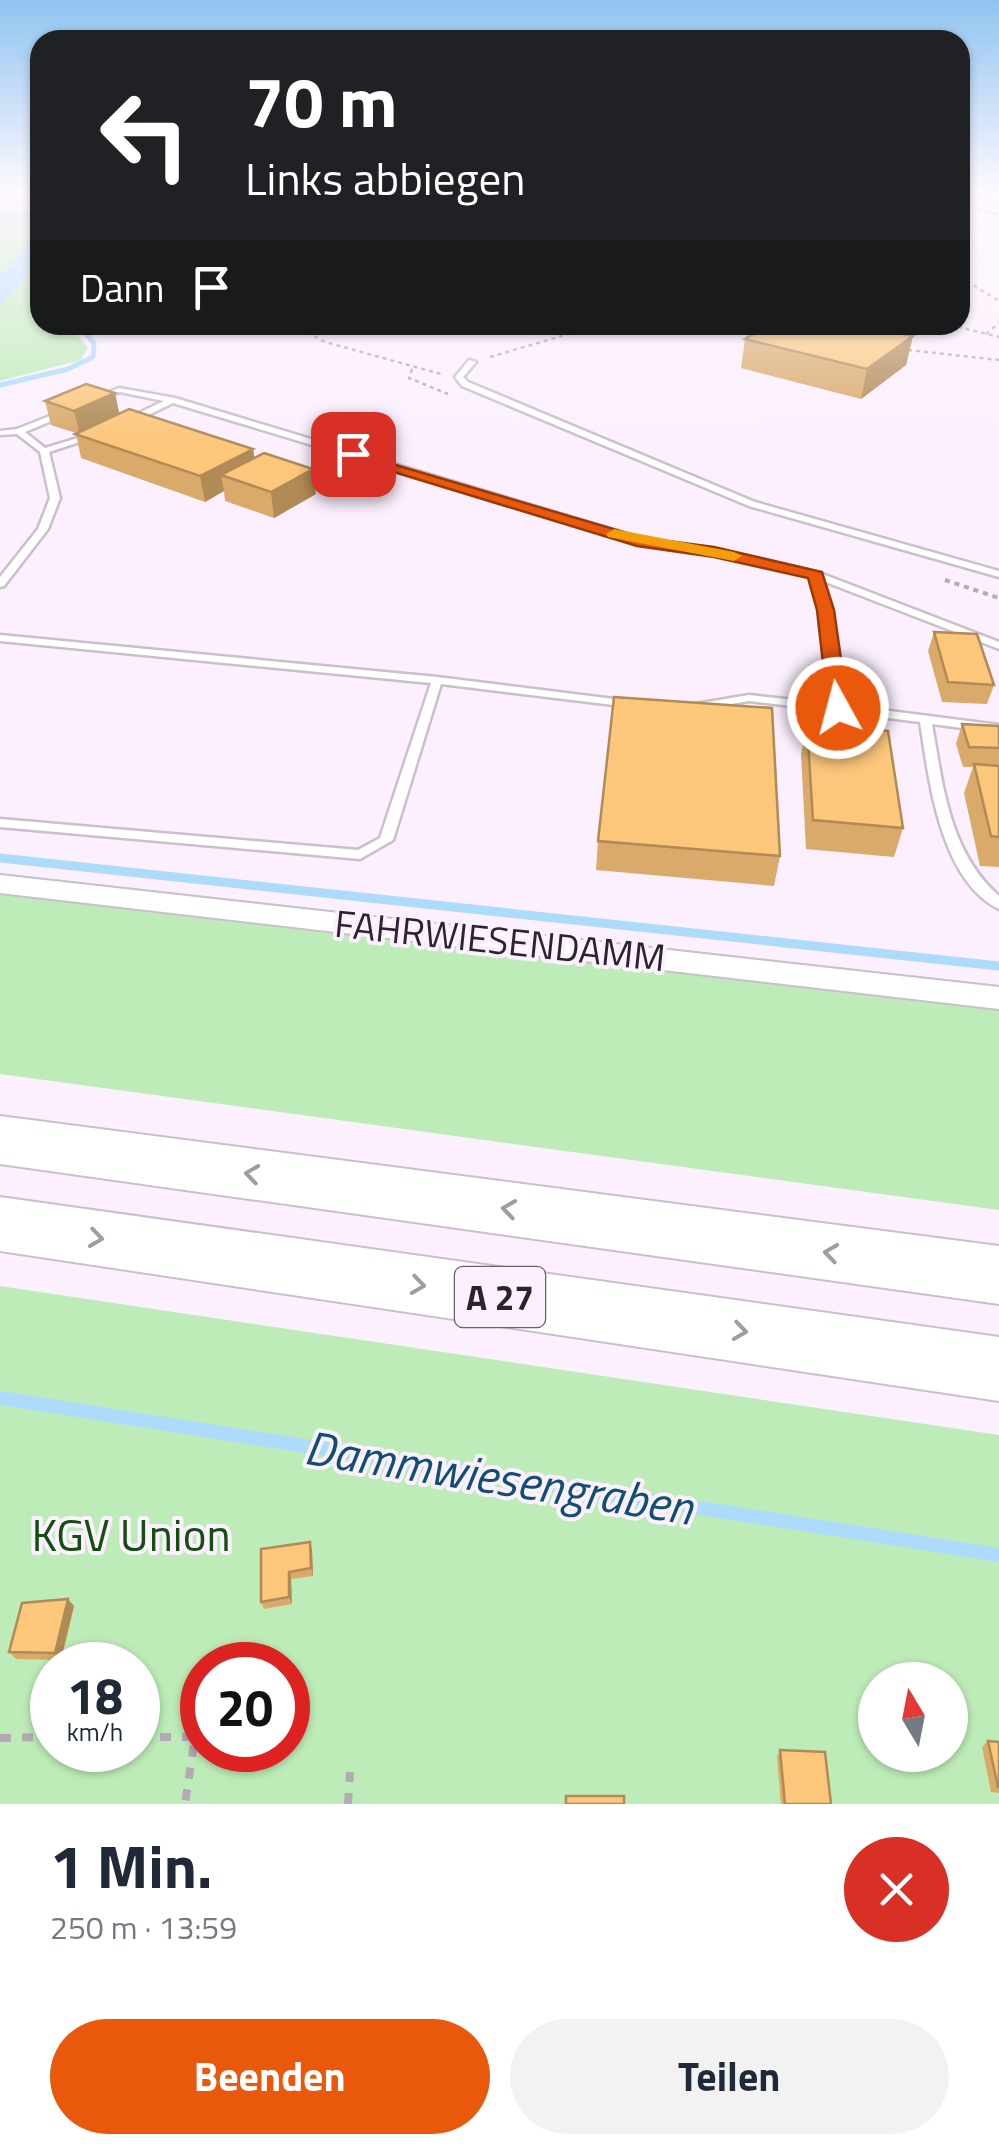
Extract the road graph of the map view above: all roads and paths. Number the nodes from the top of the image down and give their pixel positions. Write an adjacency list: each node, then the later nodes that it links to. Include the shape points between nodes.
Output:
1 (970, 283): 2 (path)
2 (999, 301)
3 (999, 323): 5 (path)
4 (970, 330): 5 (path)
5 (986, 334): 9 (path)
6 (312, 335): 12 (path, via 412,369)
7 (565, 335): 11 (path)
8 (909, 335): 10 (path, via 902,350)
9 (999, 337)
10 (999, 360)
11 (472, 362): 12 (lane)
12 (459, 377): 21 (lane, via 752,504)
13 (172, 400): 14 (lane, via 119,390); 16 (lane); 22 (lane, via 642,542)
14 (86, 404)
15 (70, 410): 17 (lane)
16 (120, 426)
17 (19, 431): 18 (lane); 20 (lane)
18 (0, 433)
19 (102, 434): 20 (lane)
20 (44, 452): 23 (lane, via 55,498 44,529)
21 (999, 574)
22 (816, 575): 25 (lane); 28 (lane)
23 (0, 584)
24 (0, 638): 26 (lane)
25 (999, 646)
26 (437, 680): 27 (lane); 32 (lane, via 386,840 360,855)
27 (641, 705)
28 (838, 708): 29 (lane, via 749,698); 30 (lane)
29 (678, 710)
30 (926, 722): 31 (lane); 34 (lane, via 942,816 965,868)
31 (999, 728)
32 (0, 823)
33 (0, 884): 35 (street, FAHRWIESENDAMM)
34 (999, 904)
35 (999, 998)
36 (0, 1140): 38 (highway, A 27, one-way to 36)
37 (0, 1224): 39 (highway, A 27, one-way to 39)
38 (999, 1275)
39 (999, 1369)
40 (160, 1737): 44 (path, via 195,1737)
41 (0, 1738): 42 (path)
42 (30, 1738)
43 (350, 1772): 45 (path)
44 (185, 1804)
45 (348, 1804)

